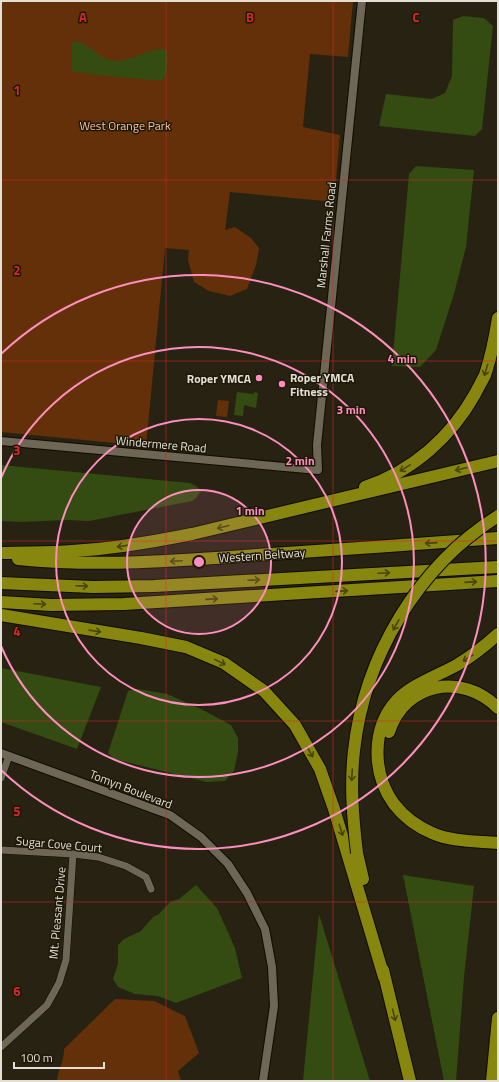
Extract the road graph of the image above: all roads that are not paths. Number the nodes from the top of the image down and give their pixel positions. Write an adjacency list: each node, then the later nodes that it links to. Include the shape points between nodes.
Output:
1 (362, 1): 5 (street, Marshall Farms Road, via 317,445)
2 (498, 318): 6 (highway, one-way to 6, via 495,339 484,376 452,428 431,450 405,469 371,485)
3 (1, 441): 5 (street, Windermere Road)
4 (498, 461): 6 (highway, one-way to 6)
5 (318, 470)
6 (288, 511): 9 (highway, one-way to 9, via 192,534 113,548)
7 (498, 516): 22 (highway, one-way to 22, bridge, via 470,535 417,591 380,654 367,688 354,751)
8 (498, 538): 10 (highway, Western Beltway, one-way to 10, via 160,562 39,561)
9 (1, 553)
10 (1, 557)
11 (498, 567): 13 (highway, Western Beltway, one-way to 11, via 93,587 154,586)
12 (498, 581): 14 (highway, one-way to 12, via 51,605 124,604)
13 (1, 582)
14 (1, 602)
15 (1, 615): 22 (highway, one-way to 22, via 186,647 224,663 264,691 295,725 320,770)
16 (498, 634): 20 (highway, one-way to 20, via 484,648 418,685 397,701 384,722 378,749 381,778 387,793 405,816 420,828 446,838)
17 (498, 708): 20 (highway, via 482,695 464,688 447,686 428,690 409,701 398,712 387,737 385,750 389,777 395,791 411,811 424,821 448,830)
18 (5, 755): 19 (street); 27 (street, Tomyn Boulevard, via 170,815 201,837 228,864 247,893 265,929 272,967 274,1006)
19 (1, 778)
20 (497, 839)
21 (1, 850): 23 (street, Sugar Cove Court)
22 (352, 852): 28 (highway, one-way to 28)
23 (73, 854): 24 (street, Sugar Cove Court, via 98,856 126,866 146,877); 26 (street, Mt. Pleasant Drive, via 66,960 59,983 47,1005)
24 (151, 888)
25 (498, 1018): 29 (highway)
26 (1, 1047)
27 (263, 1081)
28 (410, 1081)
29 (492, 1081)

